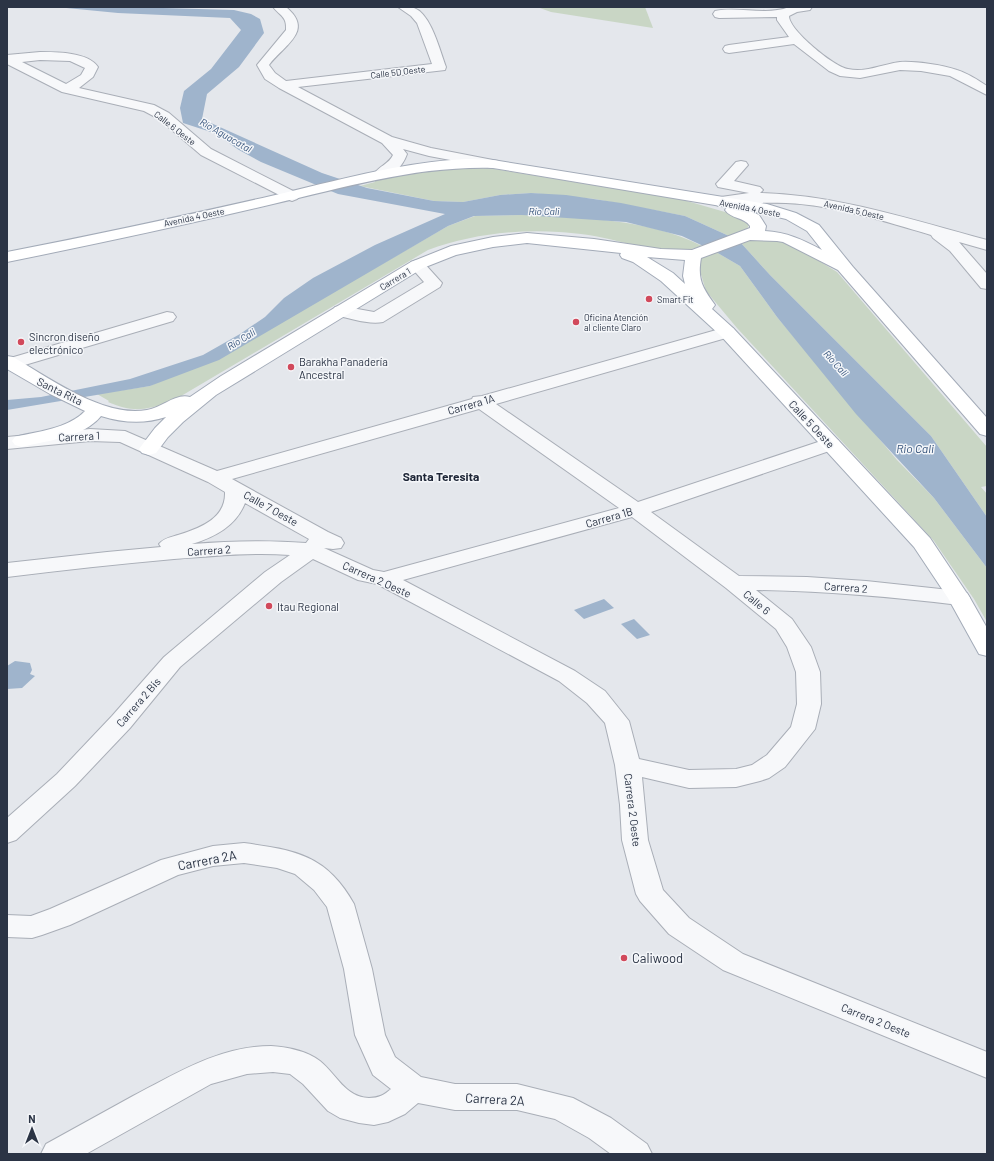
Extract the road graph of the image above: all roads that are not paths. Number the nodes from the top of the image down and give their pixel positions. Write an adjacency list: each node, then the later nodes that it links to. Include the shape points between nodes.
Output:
1 (279, 7): 9 (street, Avenida 4 Oeste, via 290,16 294,25 287,39 263,65 270,76)
2 (404, 7): 9 (street, Calle 5D Oeste, via 415,13 423,22 440,67)
3 (806, 7): 5 (street)
4 (719, 14): 5 (street)
5 (783, 14): 6 (street, via 783,20)
6 (798, 40): 7 (street); 11 (street, via 834,68 845,73 860,74 900,66 921,67 954,73)
7 (729, 49)
8 (7, 59): 10 (street, Calle 6 Oeste); 10 (street, via 65,57 79,59 92,67 91,72 83,80)
9 (284, 85): 12 (street, Avenida 4 Oeste)
10 (67, 89): 17 (street, Calle 6 Oeste, via 149,108 164,116 206,152)
11 (987, 91)
12 (387, 140): 13 (street, Avenida 4 Oeste, via 429,152); 15 (street, Avenida 4 Oeste, via 400,154 397,162)
13 (493, 164): 15 (main road, Avenida 4 Oeste, via 428,166); 16 (main road, Avenida 4 Oeste)
14 (741, 165): 18 (street, via 723,184)
15 (375, 176): 17 (main road, Avenida 4 Oeste)
16 (681, 195): 19 (main road, Avenida 4 Oeste); 21 (main road, via 738,211 753,218 758,226 757,231)
17 (292, 196): 25 (main road, Avenida 4 Oeste)
18 (791, 198): 19 (street, Avenida 5 Oeste); 20 (street, Avenida 5 Oeste, via 860,210)
19 (719, 201): 27 (main road, Avenida 4 Oeste, via 767,209 813,228)
20 (936, 232): 23 (street, Avenida 5 Oeste); 28 (street, via 956,248)
21 (745, 236): 24 (main road); 27 (main road, via 789,238)
22 (594, 244): 24 (main road, via 661,254); 26 (main road, Carrera 1, via 527,238 500,241 451,251); 31 (main road, Calle 5 Oeste, via 639,258 667,277)
23 (987, 245)
24 (698, 253): 31 (main road, via 690,269 694,290)
25 (9, 256)
26 (417, 265): 29 (main road, Carrera 1); 29 (street, via 434,282 377,318)
27 (847, 270): 36 (main road, Avenida 4 Oeste)
28 (987, 284)
29 (341, 311): 33 (main road, Carrera 1)
30 (167, 317): 32 (street)
31 (727, 332): 34 (street, Carrera 1A); 38 (main road, Calle 5 Oeste)
32 (9, 362): 35 (main road, Santa Rita, via 31,377)
33 (217, 386): 35 (main road, Santa Rita, via 174,407 147,416 120,416); 39 (main road, via 175,418)
34 (480, 401): 40 (street, Carrera 1A); 42 (street, Calle 6)
35 (93, 407): 37 (main road, via 92,415 83,423)
36 (987, 430)
37 (15, 442): 39 (street, Carrera 1, via 110,435 125,437)
38 (831, 444): 42 (street, Carrera 1B); 50 (main road, Calle 5 Oeste, via 922,543)
39 (149, 449): 40 (street, Calle 7 Oeste)
40 (215, 478): 41 (street, Calle 7 Oeste)
41 (235, 489): 43 (street, Calle 7 Oeste); 45 (street, Carrera 2, via 235,504 229,514 208,531 184,540)
42 (635, 510): 48 (street, Carrera 1B); 49 (street, Calle 6)
43 (316, 543): 44 (street, Carrera 2); 47 (street, Carrera 2 Bis); 48 (street, Carrera 2 Oeste, via 366,575)
44 (251, 547): 45 (street, Carrera 2); 47 (street, via 272,566)
45 (106, 558): 46 (street, Carrera 2)
46 (7, 570)
47 (273, 577): 53 (street, Carrera 2 Bis, via 172,662 121,722 66,780)
48 (384, 579): 52 (street, Carrera 2 Oeste, via 567,676 596,697 617,722)
49 (734, 583): 50 (street, Carrera 2, via 859,587); 52 (street, Calle 6, via 784,624 799,647 808,672 809,704 803,729 776,761 760,772 736,778 689,779)
50 (959, 598): 51 (main road, Calle 5 Oeste)
51 (987, 650)
52 (628, 765): 55 (street, Carrera 2 Oeste, via 635,840 650,894 679,926 733,962)
53 (7, 833)
54 (7, 926): 56 (street, Carrera 2A, via 32,927 171,867 213,856 244,853 280,858 305,867 324,883 340,904 358,969 370,1035 384,1066)
55 (987, 1065)
56 (413, 1089): 57 (street, via 393,1106 375,1111 356,1110 339,1102 313,1073 296,1063 248,1060 222,1066 200,1075); 58 (street, Carrera 2A, via 455,1097 517,1097 562,1107 600,1128)
57 (57, 1154)
58 (636, 1154)

